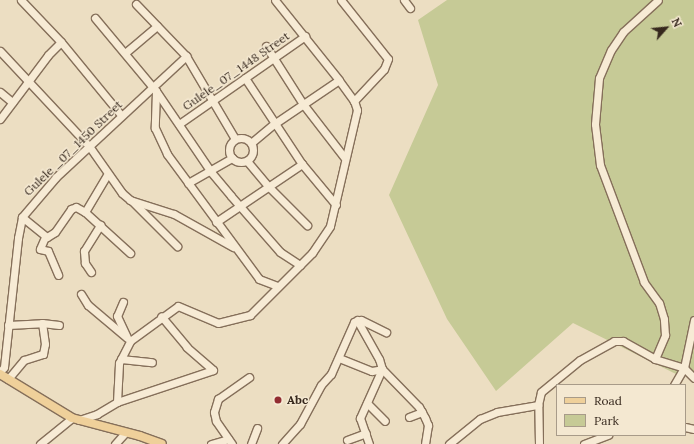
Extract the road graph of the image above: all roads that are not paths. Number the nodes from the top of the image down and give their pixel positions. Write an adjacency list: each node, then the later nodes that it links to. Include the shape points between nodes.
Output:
1 (22, 0): 11 (street)
2 (275, 0): 10 (street)
3 (341, 0): 23 (street, via 388,59 384,69)
4 (404, 0): 7 (street)
5 (658, 0): 69 (street, via 623,32 611,50 599,78 596,124 600,165 644,282 659,303 664,319 665,335)
6 (136, 4): 9 (street)
7 (410, 8)
8 (95, 18): 14 (street)
9 (158, 26): 14 (street); 15 (street)
10 (305, 36): 16 (street, Gulele_07_1448 Street); 18 (street)
11 (61, 42): 19 (street); 26 (street)
12 (266, 46): 16 (street)
13 (0, 52): 19 (street)
14 (125, 53): 20 (street)
15 (186, 56): 20 (street, Gulele _07_1450 Street); 22 (street)
16 (275, 58): 17 (street, Gulele_07_1448 Street); 25 (street)
17 (245, 78): 22 (street, Gulele_07_1448 Street); 29 (street)
18 (339, 80): 23 (street); 25 (street)
19 (28, 81): 24 (street); 32 (street)
20 (154, 89): 26 (street, Gulele _07_1450 Street); 28 (street); 39 (street, via 157,134 167,154)
21 (0, 92): 24 (street)
22 (214, 101): 28 (street, Gulele_07_1448 Street); 30 (street)
23 (354, 101): 33 (street, via 355,118)
24 (12, 102): 27 (street)
25 (303, 104): 29 (street); 33 (street)
26 (121, 115): 32 (street, Gulele _07_1450 Street)
27 (0, 119)
28 (179, 124): 37 (street)
29 (274, 124): 31 (street); 36 (street)
30 (235, 139): 31 (street, via 242,138); 34 (street, via 229,150)
31 (251, 143): 35 (street, via 254,152)
32 (89, 146): 38 (street); 45 (street, Gulele _07_1450 Street, via 56,177)
33 (344, 157): 42 (street)
34 (232, 158): 35 (street, via 239,162); 37 (street)
35 (247, 161): 40 (street)
36 (302, 164): 40 (street); 42 (street)
37 (211, 172): 39 (street); 43 (street)
38 (107, 175): 41 (street); 44 (street)
39 (188, 183): 46 (street)
40 (269, 187): 43 (street); 48 (street)
41 (130, 200): 50 (street); 51 (street, via 174,214)
42 (336, 205): 53 (street, via 330,226 312,253)
43 (241, 207): 46 (street); 53 (street, via 280,252)
44 (85, 212): 47 (street); 49 (street, via 74,207 55,232)
45 (22, 217): 49 (street); 63 (street)
46 (216, 222): 51 (street)
47 (100, 225): 52 (street); 54 (street, via 84,251 85,263)
48 (307, 225)
49 (45, 237): 55 (street, via 40,249 48,251)
50 (177, 246)
51 (233, 247): 56 (street, via 259,280)
52 (130, 253)
53 (300, 265): 56 (street)
54 (90, 272)
55 (58, 275)
56 (277, 286): 59 (street, via 258,309 241,318 218,323 181,306)
57 (81, 294): 66 (street, via 88,305)
58 (123, 302): 66 (street, via 117,316)
59 (162, 316): 66 (street); 78 (street, via 187,347 213,370)
60 (357, 320): 65 (street); 68 (street, via 351,327); 72 (street)
61 (694, 320): 71 (street)
62 (42, 323): 63 (street); 64 (street); 76 (street, via 45,344 43,354 24,360)
63 (8, 325): 73 (street, via 4,367)
64 (59, 325)
65 (386, 332)
66 (129, 339): 67 (street)
67 (121, 358): 70 (street); 78 (street, via 117,373)
68 (338, 358): 72 (street, via 372,371); 96 (street, via 300,424)
69 (655, 359): 71 (street); 80 (street, via 623,340 614,341 580,360 541,392)
70 (152, 362)
71 (684, 368): 75 (street); 77 (street)
72 (382, 369): 79 (street); 81 (street)
73 (0, 373): 76 (main road)
74 (249, 377): 90 (street, via 218,399 214,412 216,421)
75 (694, 378)
76 (8, 379): 83 (main road)
77 (675, 384)
78 (117, 402): 83 (street, via 97,414)
79 (367, 403): 84 (street); 87 (street, via 360,418)
80 (538, 405): 99 (street, via 497,412 480,419); 100 (street)
81 (422, 412): 82 (street); 98 (street, via 428,425)
82 (409, 417)
83 (75, 419): 86 (main road); 91 (street)
84 (385, 421)
85 (257, 428): 95 (street)
86 (125, 433): 92 (street); 93 (main road)
87 (366, 433): 89 (street); 97 (street)
88 (605, 439): 101 (street)
89 (348, 440)
90 (230, 442): 94 (street)
91 (40, 444)
92 (115, 444)
93 (162, 444)
94 (211, 444)
95 (251, 444)
96 (282, 444)
97 (369, 444)
98 (425, 444)
99 (449, 444)
100 (539, 444)
101 (584, 444)

